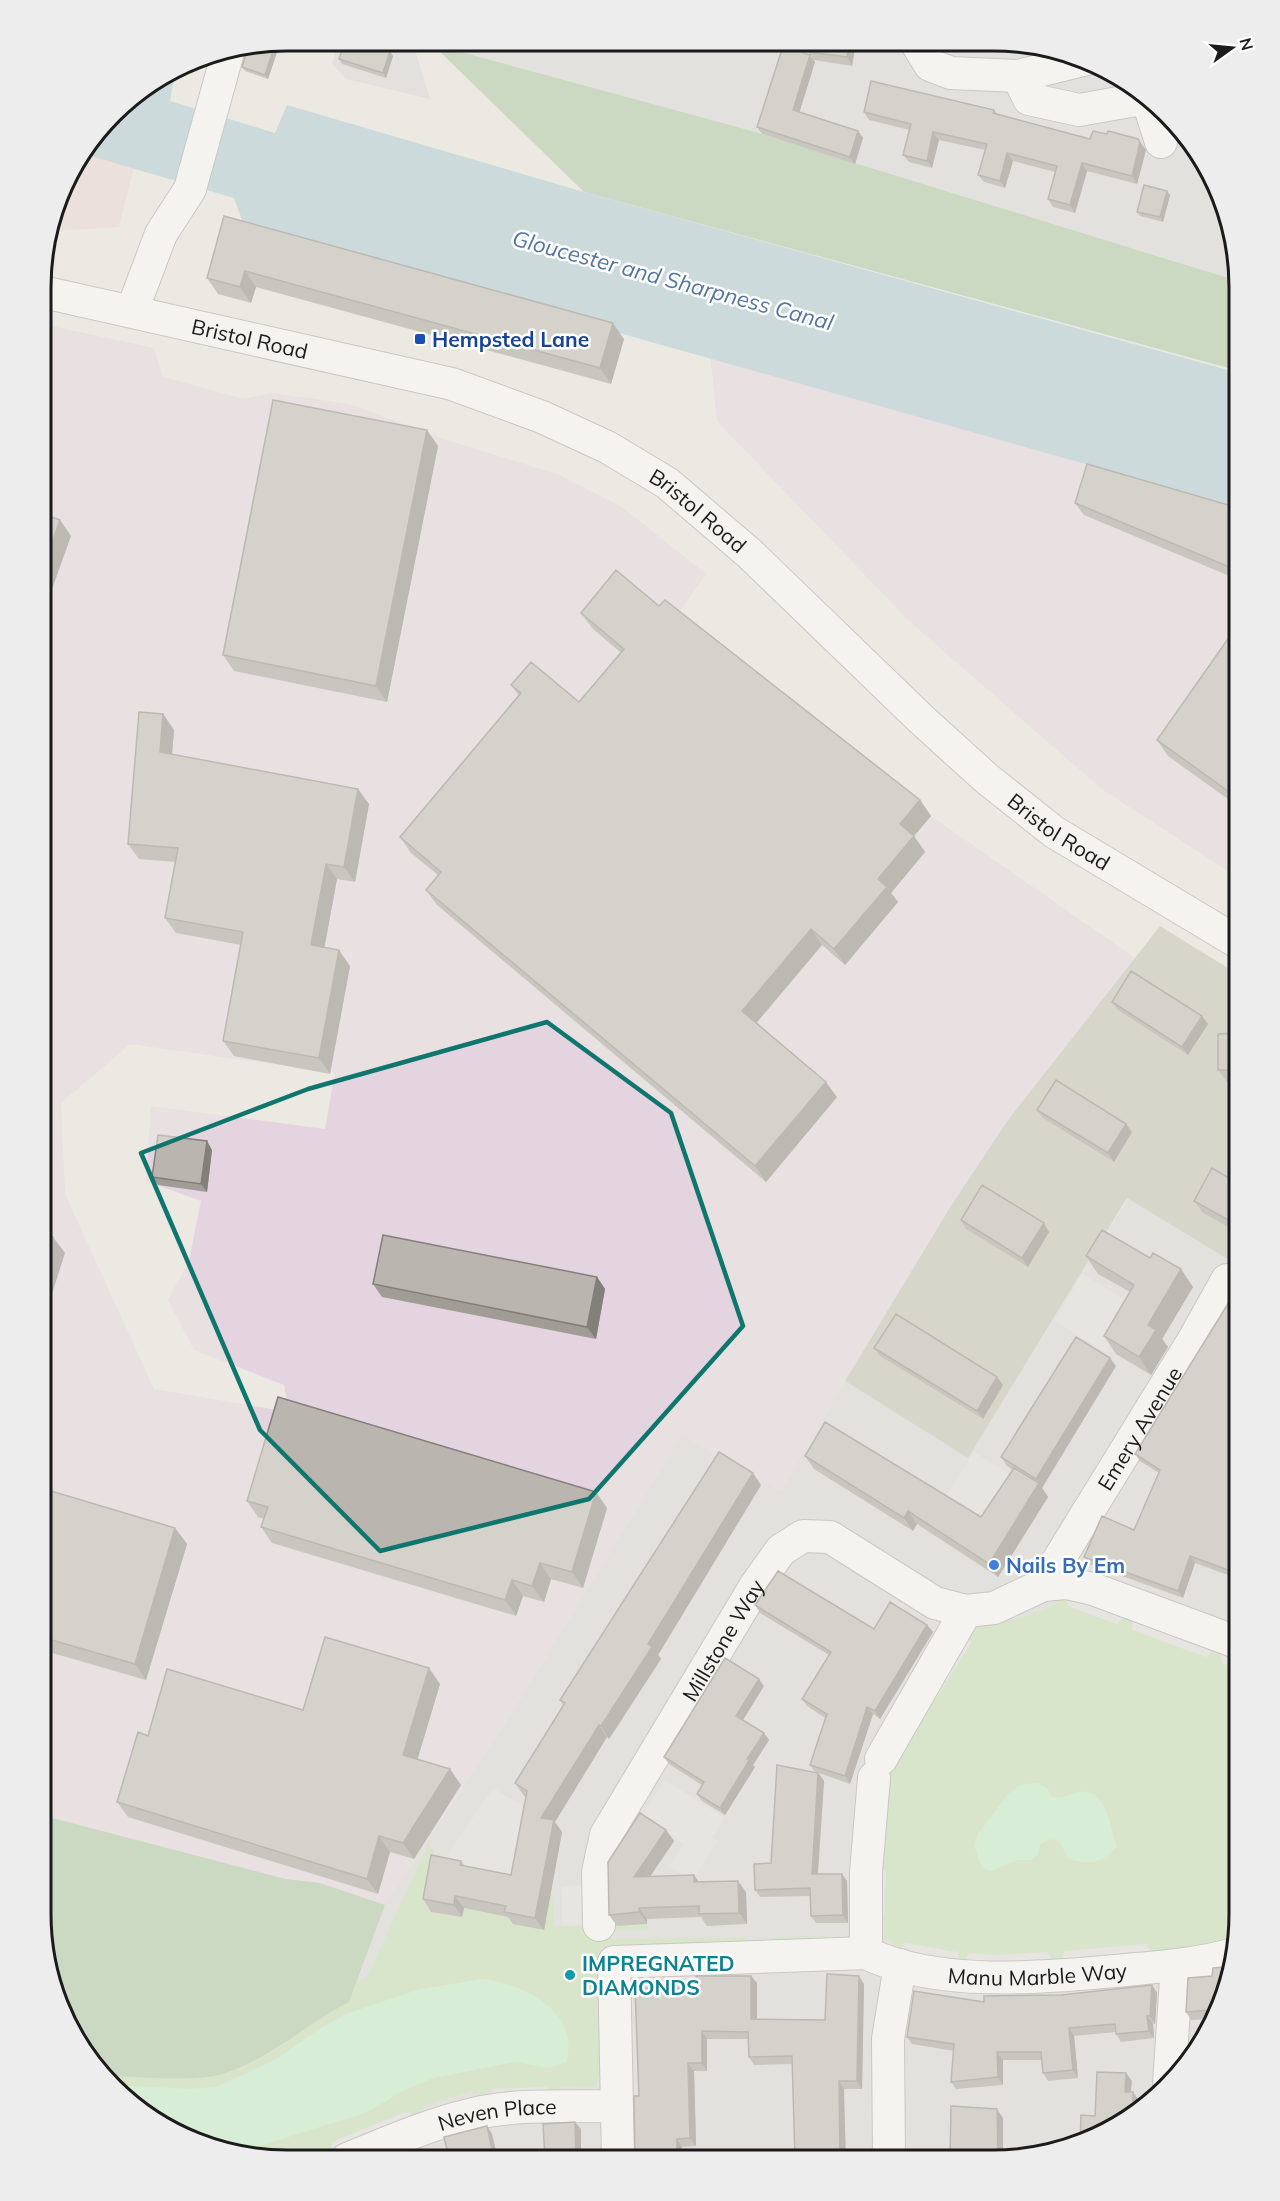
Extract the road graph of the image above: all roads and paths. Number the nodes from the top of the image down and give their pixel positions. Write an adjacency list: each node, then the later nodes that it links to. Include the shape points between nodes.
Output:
1 (921, 51): 4 (street, via 930,65 951,73)
2 (1068, 64): 4 (street)
3 (224, 68): 9 (street, via 190,187 161,234)
4 (1018, 76): 5 (street, via 1029,99 1079,110)
5 (1137, 100)
6 (1151, 111): 7 (street)
7 (1161, 142)
8 (51, 294): 9 (street, Bristol Road)
9 (132, 311): 10 (street, Bristol Road, via 452,384 542,417 607,447 667,483 741,546 937,734 1054,832)
10 (1229, 937)
11 (1229, 1281): 12 (street, Emery Avenue)
12 (1043, 1585): 13 (street, Millstone Way, via 994,1608); 14 (street, Millstone Way, via 1066,1583 1093,1589)
13 (966, 1611): 15 (street, Millstone Way, via 935,1603 830,1537 803,1536 781,1550 606,1835 598,1872); 16 (street, via 878,1768 867,1872)
14 (1229, 1640)
15 (599, 1925)
16 (866, 1953): 18 (street, Manu Marble Way); 21 (street, Manu Marble Way, via 614,1962)
17 (1225, 1955): 19 (street, Manu Marble Way)
18 (900, 1965): 19 (street, Manu Marble Way, via 980,1978 1040,1978); 24 (street, via 888,2038)
19 (1177, 1965): 20 (street)
20 (1170, 2071)
21 (616, 2106): 22 (street, Neven Place, via 470,2114); 23 (street, Manu Marble Way)
22 (369, 2150)
23 (618, 2150)
24 (889, 2150)

